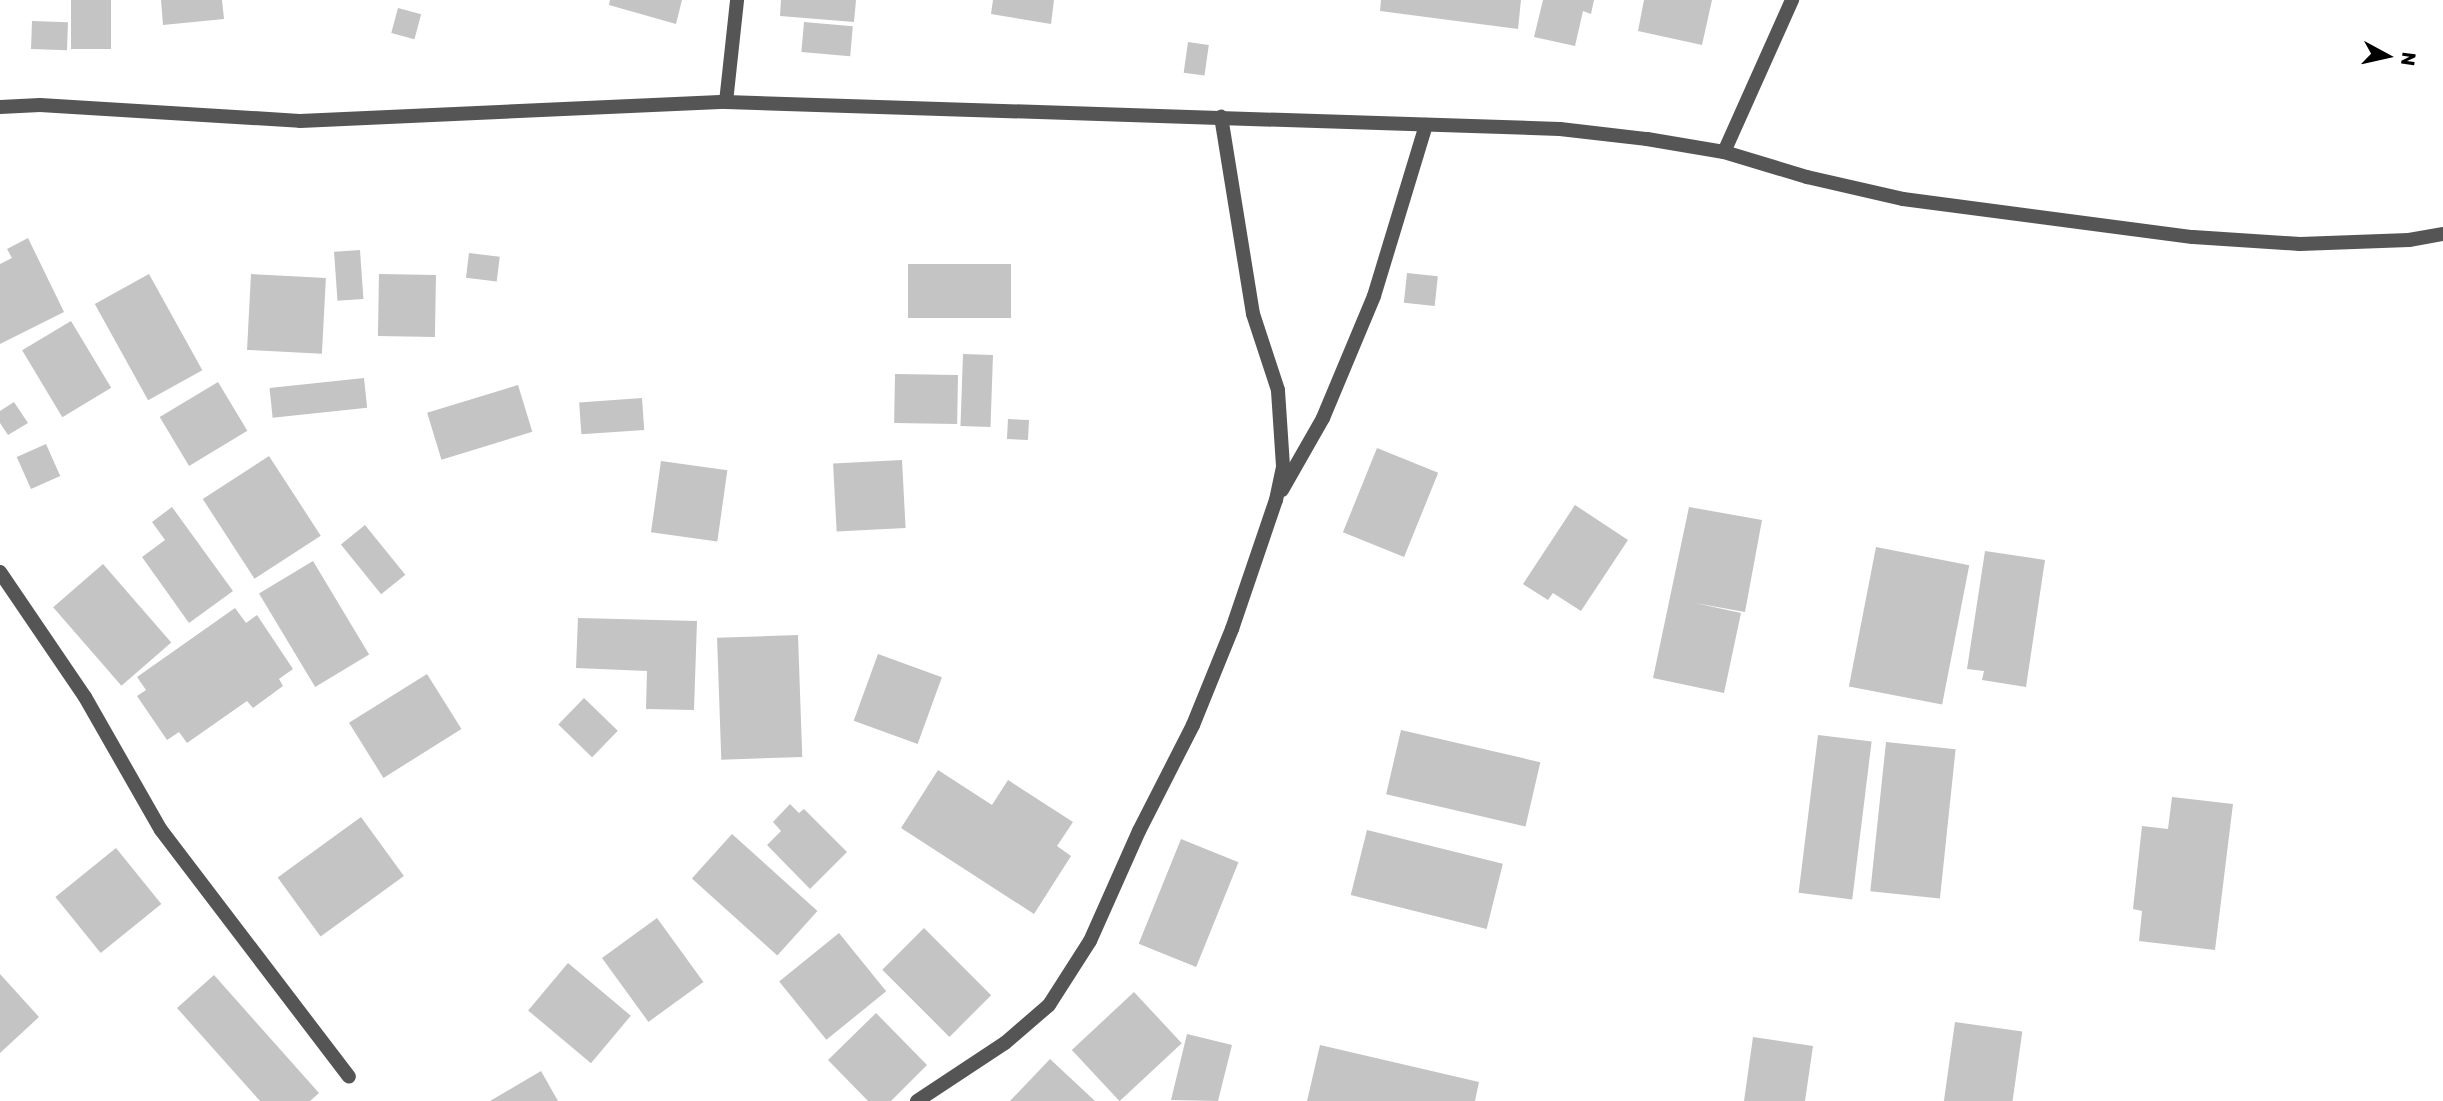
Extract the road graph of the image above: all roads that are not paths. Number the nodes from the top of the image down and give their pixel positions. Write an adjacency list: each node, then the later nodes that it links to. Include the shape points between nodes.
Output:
1 (737, 0): 3 (street)
2 (1792, 0): 7 (street)
3 (726, 102): 4 (street, via 300,121 40,105); 5 (street)
4 (0, 107)
5 (1221, 117): 6 (street); 9 (street, via 1253,314 1278,390 1283,466)
6 (1426, 125): 7 (street, via 1560,129); 9 (street, via 1374,296 1324,418)
7 (1724, 152): 8 (street, via 1903,199 2193,237 2300,244 2409,240)
8 (2443, 234)
9 (1276, 500): 12 (street, via 1193,725 1090,941 1049,1004 1005,1043)
10 (0, 572): 11 (street, via 85,697 162,830)
11 (349, 1077)
12 (917, 1101)

